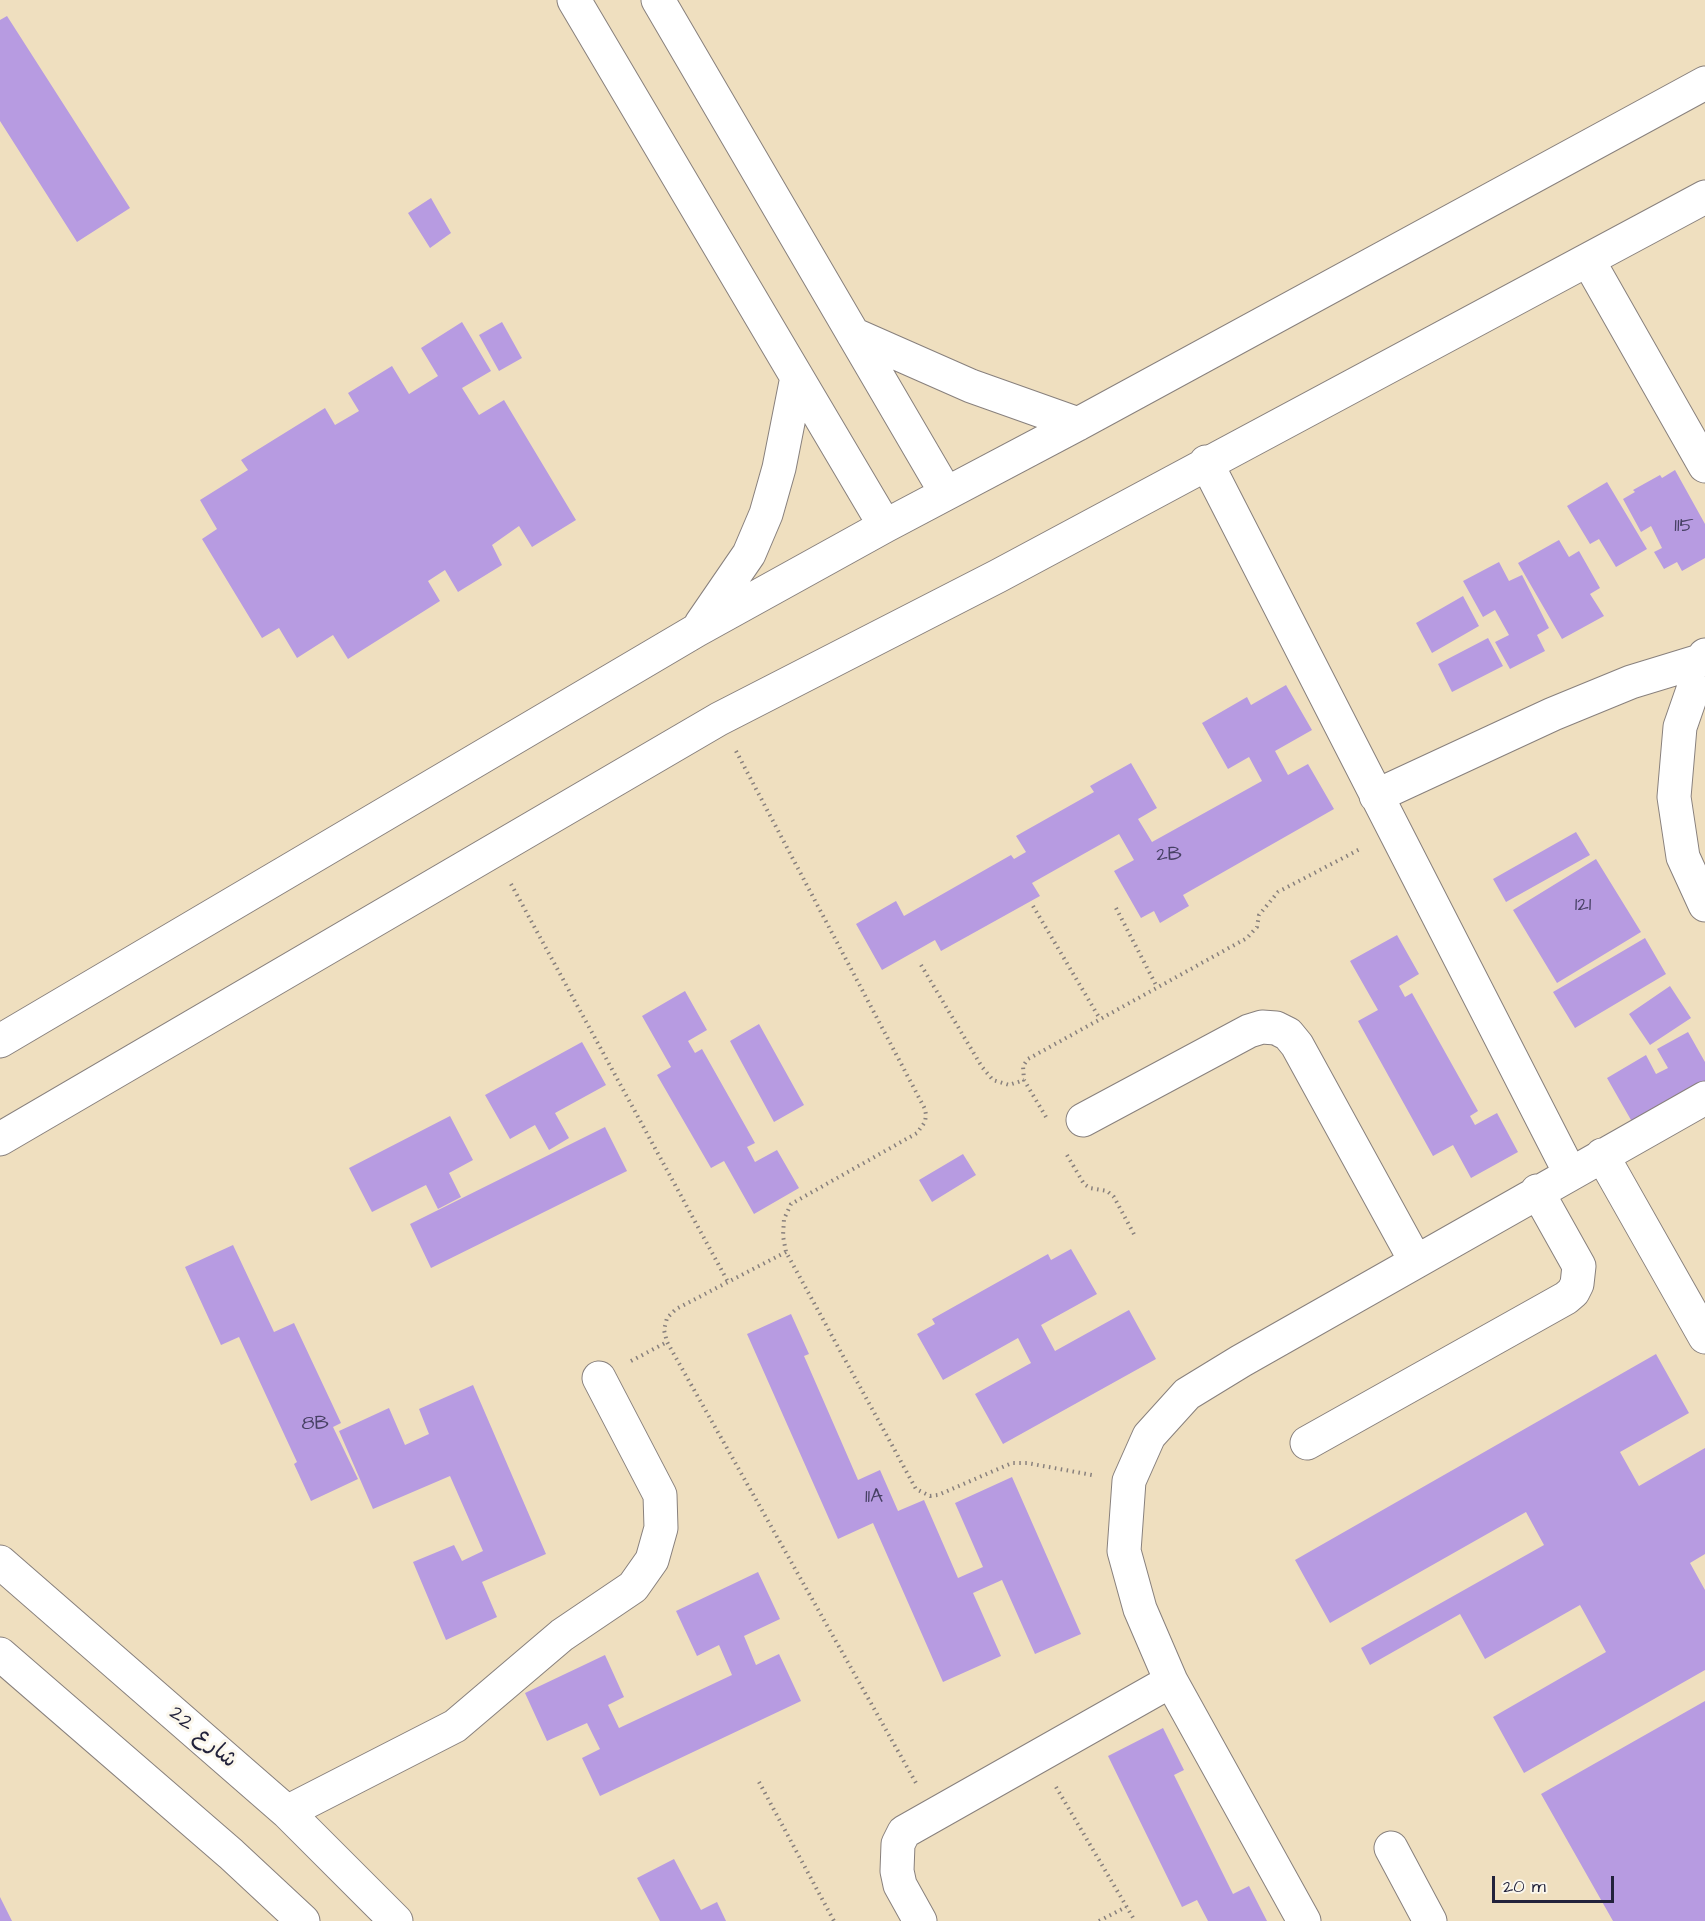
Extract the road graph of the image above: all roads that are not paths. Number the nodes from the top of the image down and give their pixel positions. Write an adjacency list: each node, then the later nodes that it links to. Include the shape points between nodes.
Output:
1 (574, 0): 7 (street)
2 (658, 0): 6 (street)
3 (1705, 83): 8 (street)
4 (1705, 197): 5 (street)
5 (1588, 260): 9 (street); 10 (street)
6 (853, 334): 8 (street, via 971,386); 11 (street)
7 (797, 377): 12 (street); 13 (street, via 766,514 749,554)
8 (1078, 424): 11 (street)
9 (1206, 462): 15 (street); 21 (street, via 998,576 718,719)
10 (1705, 466)
11 (946, 493): 12 (street)
12 (885, 526): 13 (street)
13 (697, 630): 18 (street)
14 (1704, 658): 15 (street, via 1552,714); 16 (street, via 1680,727 1674,797)
15 (1376, 796): 23 (street)
16 (1694, 851): 17 (street)
17 (1705, 905)
18 (0, 1041)
19 (1705, 1098): 22 (street)
20 (1083, 1120): 25 (street, via 1249,1031 1276,1028 1297,1045)
21 (0, 1139)
22 (1602, 1155): 23 (street); 26 (street)
23 (1570, 1173): 24 (street)
24 (1537, 1191): 25 (street); 28 (street, via 1579,1266 1573,1292)
25 (1416, 1260): 31 (street, via 1187,1394 1149,1436 1129,1481 1124,1551 1140,1609)
26 (1705, 1337)
27 (598, 1378): 32 (street, via 660,1495 661,1528 652,1560 633,1587 562,1635 455,1726)
28 (1307, 1443)
29 (0, 1562): 32 (street, شارع 22)
30 (0, 1654): 34 (street)
31 (1172, 1681): 36 (street, via 904,1832 895,1858 900,1885); 37 (street)
32 (287, 1812): 35 (street, شارع 22)
33 (1391, 1848): 38 (street)
34 (303, 1921)
35 (396, 1921)
36 (920, 1921)
37 (1304, 1921)
38 (1430, 1921)

